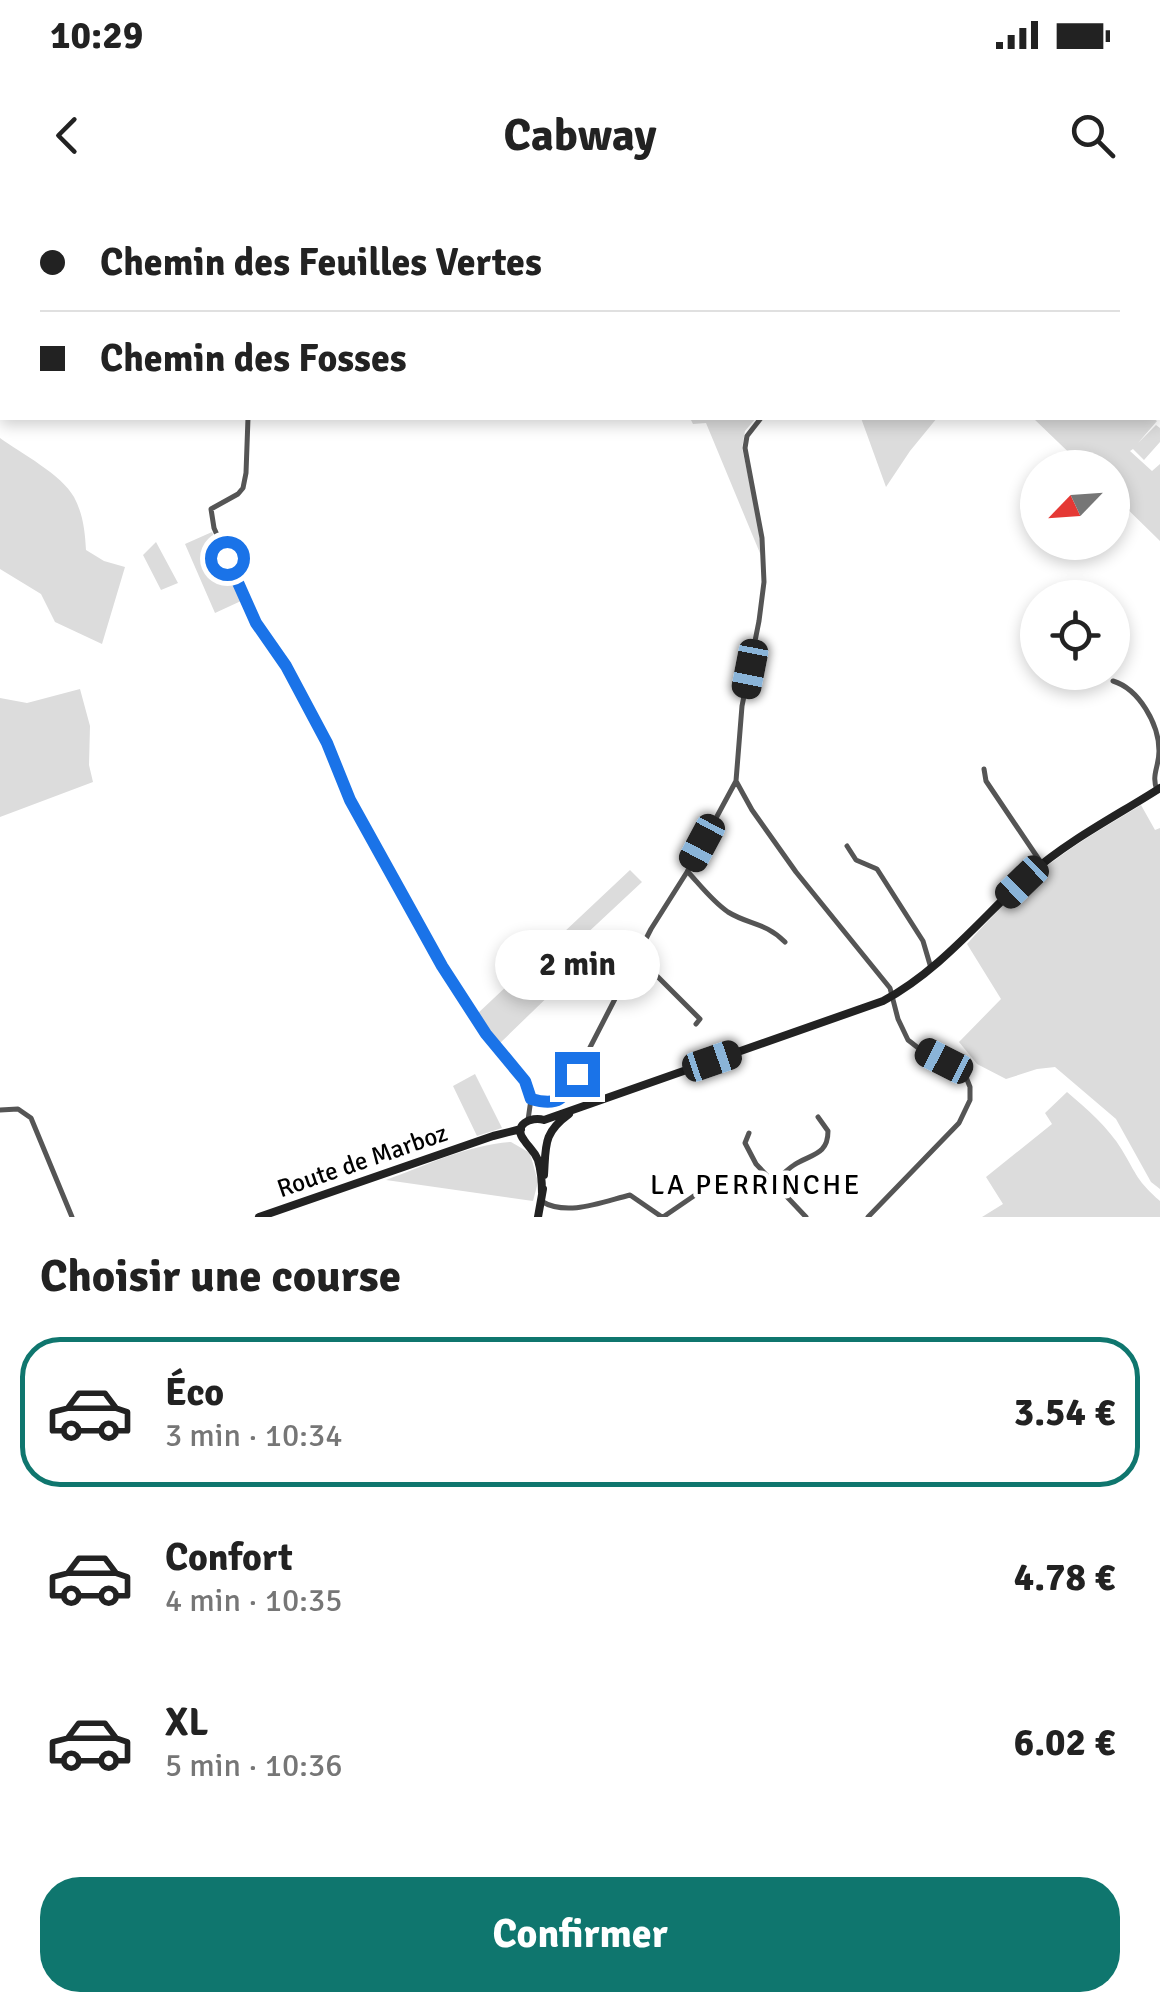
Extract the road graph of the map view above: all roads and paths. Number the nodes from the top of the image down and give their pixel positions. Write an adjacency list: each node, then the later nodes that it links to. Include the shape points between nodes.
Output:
1 (248, 420): 15 (street, via 243,488 210,514 233,573 442,966 525,1081)
2 (759, 420): 5 (street, via 745,448 764,582)
3 (1130, 689): 6 (street, via 1152,722 1160,750)
4 (984, 770): 8 (street)
5 (736, 781): 9 (street); 13 (street, via 796,872)
6 (1158, 789): 8 (main road)
7 (847, 846): 12 (street, via 856,860 877,869)
8 (1042, 864): 12 (main road)
9 (687, 872): 10 (street, via 724,909 770,928); 11 (street)
10 (785, 942)
11 (638, 957): 14 (street, via 700,1020); 15 (street, via 566,1094 551,1103)
12 (931, 968): 13 (main road)
13 (893, 996): 17 (main road); 35 (street, via 908,1040 961,1071 970,1100 959,1124)
14 (696, 1024)
15 (531, 1099): 16 (street)
16 (531, 1108): 20 (street); 21 (street)
17 (577, 1109): 20 (main road); 22 (main road)
18 (0, 1110): 30 (street, via 18,1108 31,1118)
19 (818, 1116): 27 (street, via 828,1131 826,1145)
20 (542, 1119): 21 (main road); 22 (main road)
21 (528, 1120): 23 (main road)
22 (550, 1131): 25 (main road)
23 (522, 1133): 26 (main road); 31 (main road, Route de Marboz)
24 (749, 1133): 27 (street, via 749,1154)
25 (546, 1142): 26 (main road); 29 (main road)
26 (530, 1145): 29 (main road)
27 (774, 1183): 34 (street)
28 (704, 1189): 33 (street)
29 (542, 1197): 32 (main road); 33 (street, via 558,1209 630,1196)
30 (72, 1217)
31 (258, 1217)
32 (538, 1217)
33 (663, 1217)
34 (806, 1217)
35 (868, 1217)

